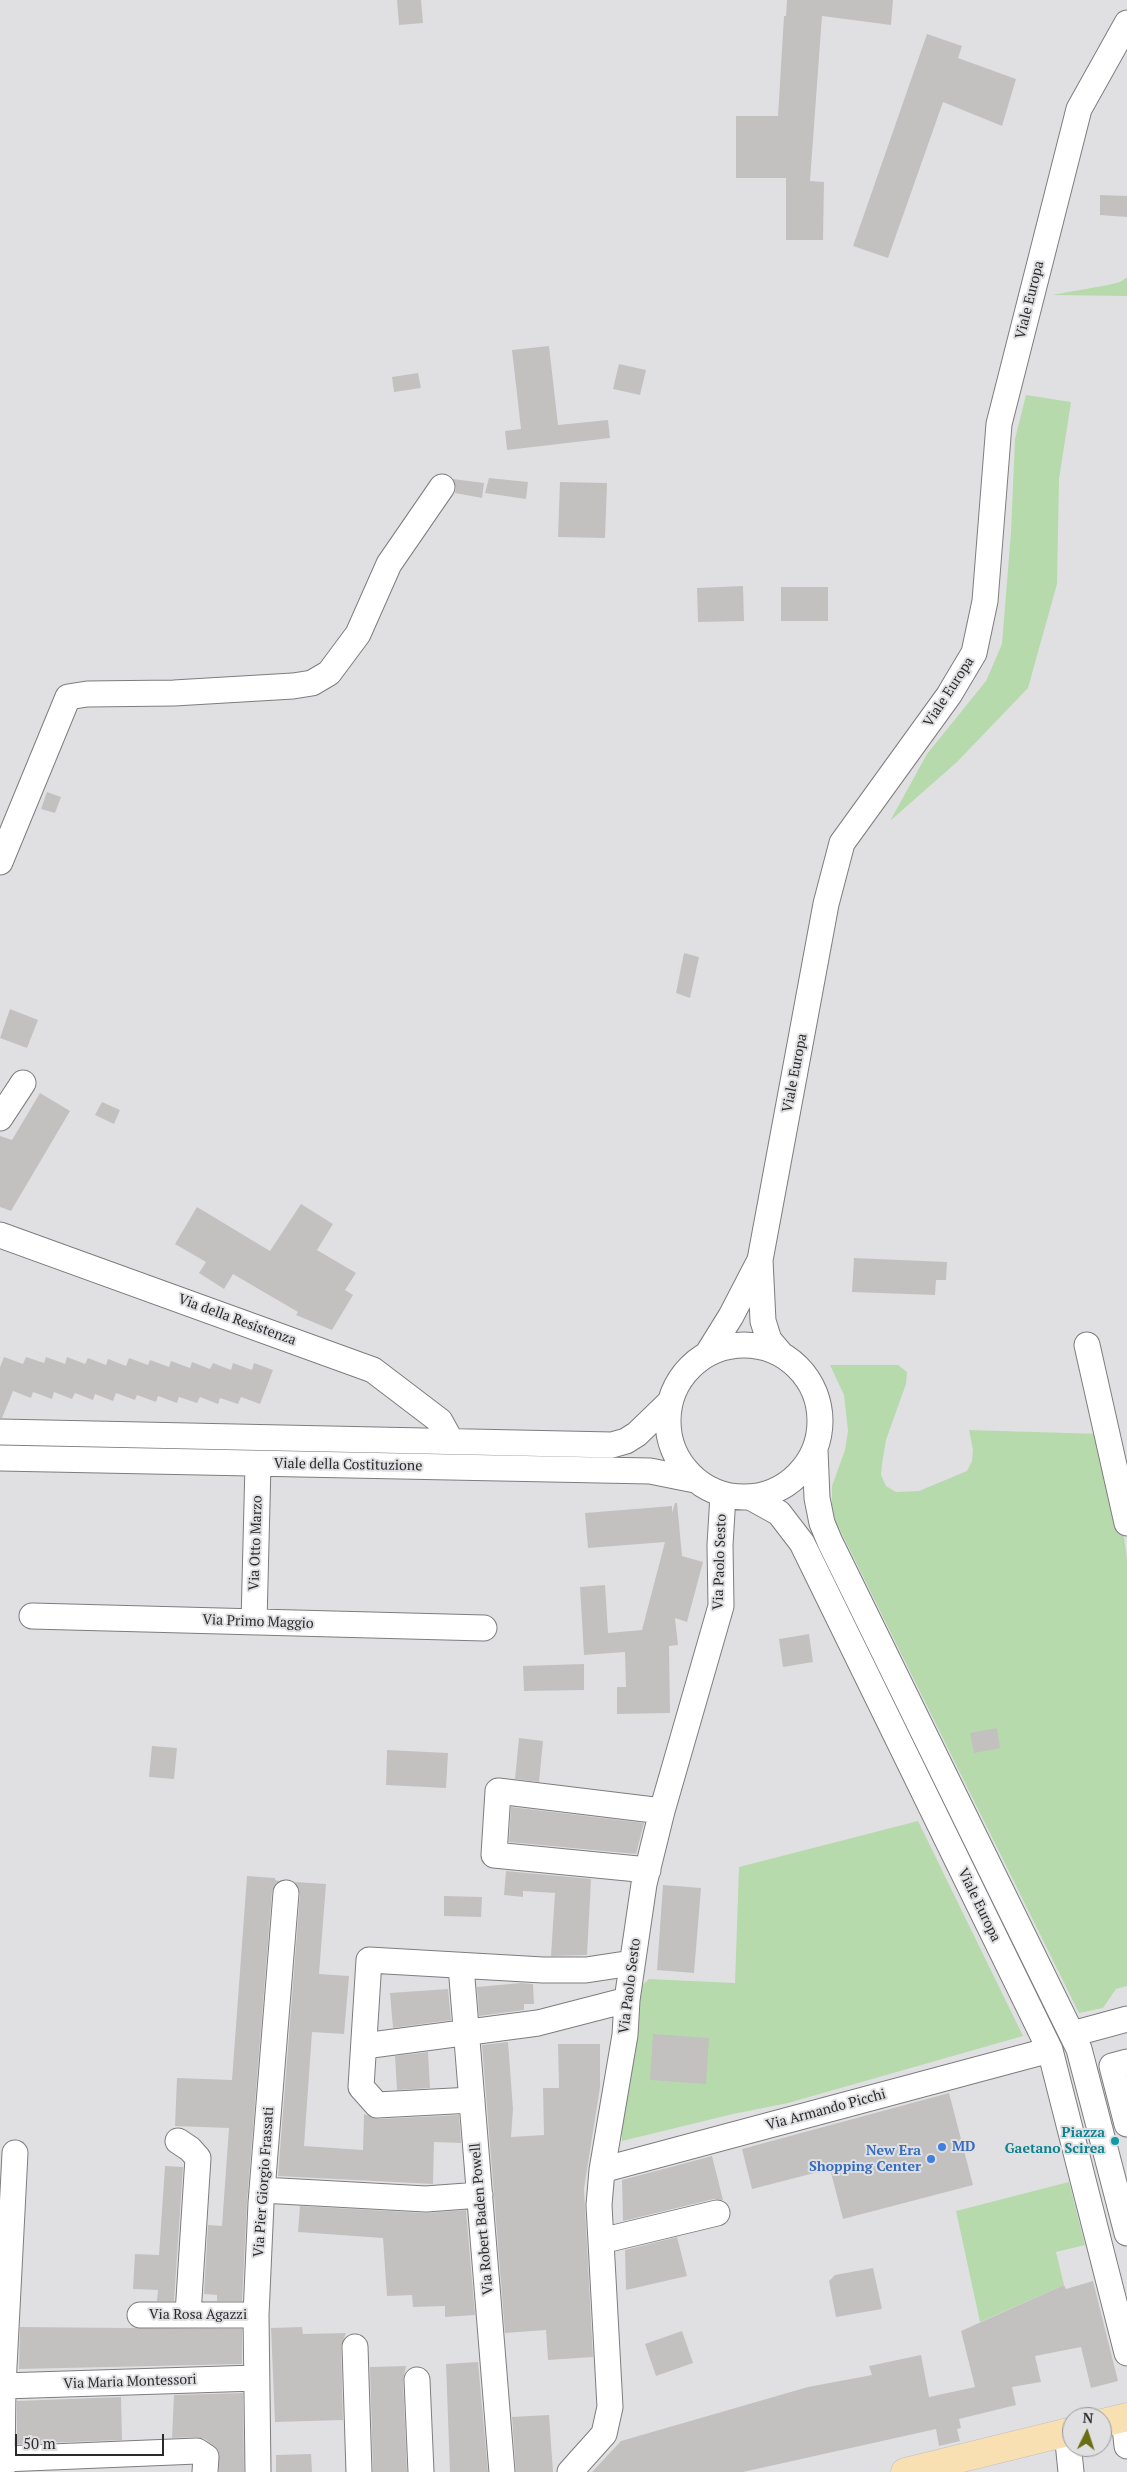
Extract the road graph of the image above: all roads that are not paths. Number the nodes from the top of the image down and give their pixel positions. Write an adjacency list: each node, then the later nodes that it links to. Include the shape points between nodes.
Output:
1 (1127, 23): 7 (street, Viale Europa, via 1080,109 998,424 985,601 974,653 949,695 842,843 826,904)
2 (442, 487): 3 (street, via 389,564 358,634 329,673 312,683 68,697)
3 (0, 862)
4 (23, 1082): 5 (street)
5 (0, 1118)
6 (0, 1235): 13 (street, Via della Resistenza, via 373,1370 440,1421)
7 (760, 1260): 9 (street, Viale Europa); 10 (street, Viale Europa, via 764,1321 769,1340)
8 (1086, 1345): 20 (street)
9 (708, 1353): 10 (street, via 752,1345); 11 (street, via 677,1383)
10 (780, 1354): 14 (street, via 798,1367 814,1392 819,1406 820,1428)
11 (669, 1402): 13 (street, Viale della Costituzione, via 637,1434 612,1445); 17 (street, via 667,1420 674,1453)
12 (0, 1432): 13 (street, Viale della Costituzione)
13 (451, 1441)
14 (815, 1450): 19 (street, via 789,1483 770,1493); 32 (street, Viale Europa, via 817,1498 830,1542)
15 (0, 1458): 16 (street, Viale della Costituzione)
16 (258, 1464): 17 (street, Viale della Costituzione, via 650,1471); 22 (street, Via Otto Marzo)
17 (695, 1480): 18 (street)
18 (723, 1495): 19 (street); 24 (street, Via Paolo Sesto, via 720,1606)
19 (750, 1497): 34 (street, Viale Europa, via 779,1514 802,1543)
20 (1127, 1522)
21 (32, 1616): 22 (street, Via Primo Maggio)
22 (254, 1622): 23 (street, Via Primo Maggio)
23 (484, 1628)
24 (662, 1811): 25 (street, Via Paolo Sesto); 25 (street, via 498,1791 494,1855)
25 (648, 1870): 27 (street, Via Paolo Sesto)
26 (286, 1893): 41 (street, Via Pier Giorgio Frassati)
27 (632, 1963): 28 (street, via 586,1970); 29 (street, Via Paolo Sesto)
28 (461, 1966): 31 (street, Via Robert Baden Powell); 33 (street, via 369,1960)
29 (627, 2000): 31 (street, via 538,2023); 40 (street, Via Paolo Sesto)
30 (1127, 2019): 32 (street)
31 (465, 2033): 33 (street); 36 (street, Via Robert Baden Powell)
32 (1072, 2034): 44 (street, Viale Europa, via 1079,2049)
33 (364, 2046): 36 (street, via 361,2087 377,2105)
34 (1050, 2050): 40 (street, Via Armando Picchi); 50 (street, Viale Europa)
35 (1127, 2062): 37 (street, via 1112,2066)
36 (472, 2100): 42 (street, Via Robert Baden Powell)
37 (1127, 2124)
38 (178, 2141): 46 (street, via 198,2158)
39 (14, 2153): 53 (street)
40 (602, 2170): 45 (street, Via Paolo Sesto, via 599,2205)
41 (262, 2190): 42 (street, via 426,2199); 48 (street, Via Pier Giorgio Frassati)
42 (480, 2195): 64 (street, Via Robert Baden Powell)
43 (717, 2213): 45 (street)
44 (1127, 2232)
45 (601, 2241): 65 (street, Via Paolo Sesto, via 610,2407 604,2434)
46 (188, 2314): 47 (street, Via Rosa Agazzi); 48 (street, Via Rosa Agazzi)
47 (140, 2315)
48 (256, 2315): 51 (street, Via Pier Giorgio Frassati)
49 (355, 2347): 62 (street)
50 (1127, 2353)
51 (256, 2378): 53 (street, Via Maria Montessori); 61 (street, Via Pier Giorgio Frassati)
52 (417, 2380): 63 (street)
53 (3, 2386): 58 (street)
54 (1118, 2419): 56 (street)
55 (1062, 2433): 59 (main road)
56 (1127, 2446)
57 (1071, 2457): 67 (street)
58 (3, 2466): 60 (street, via 197,2451 206,2457)
59 (941, 2468): 66 (main road)
60 (205, 2472)
61 (258, 2472)
62 (359, 2472)
63 (421, 2472)
64 (502, 2472)
65 (570, 2472)
66 (905, 2472)
67 (1071, 2472)

